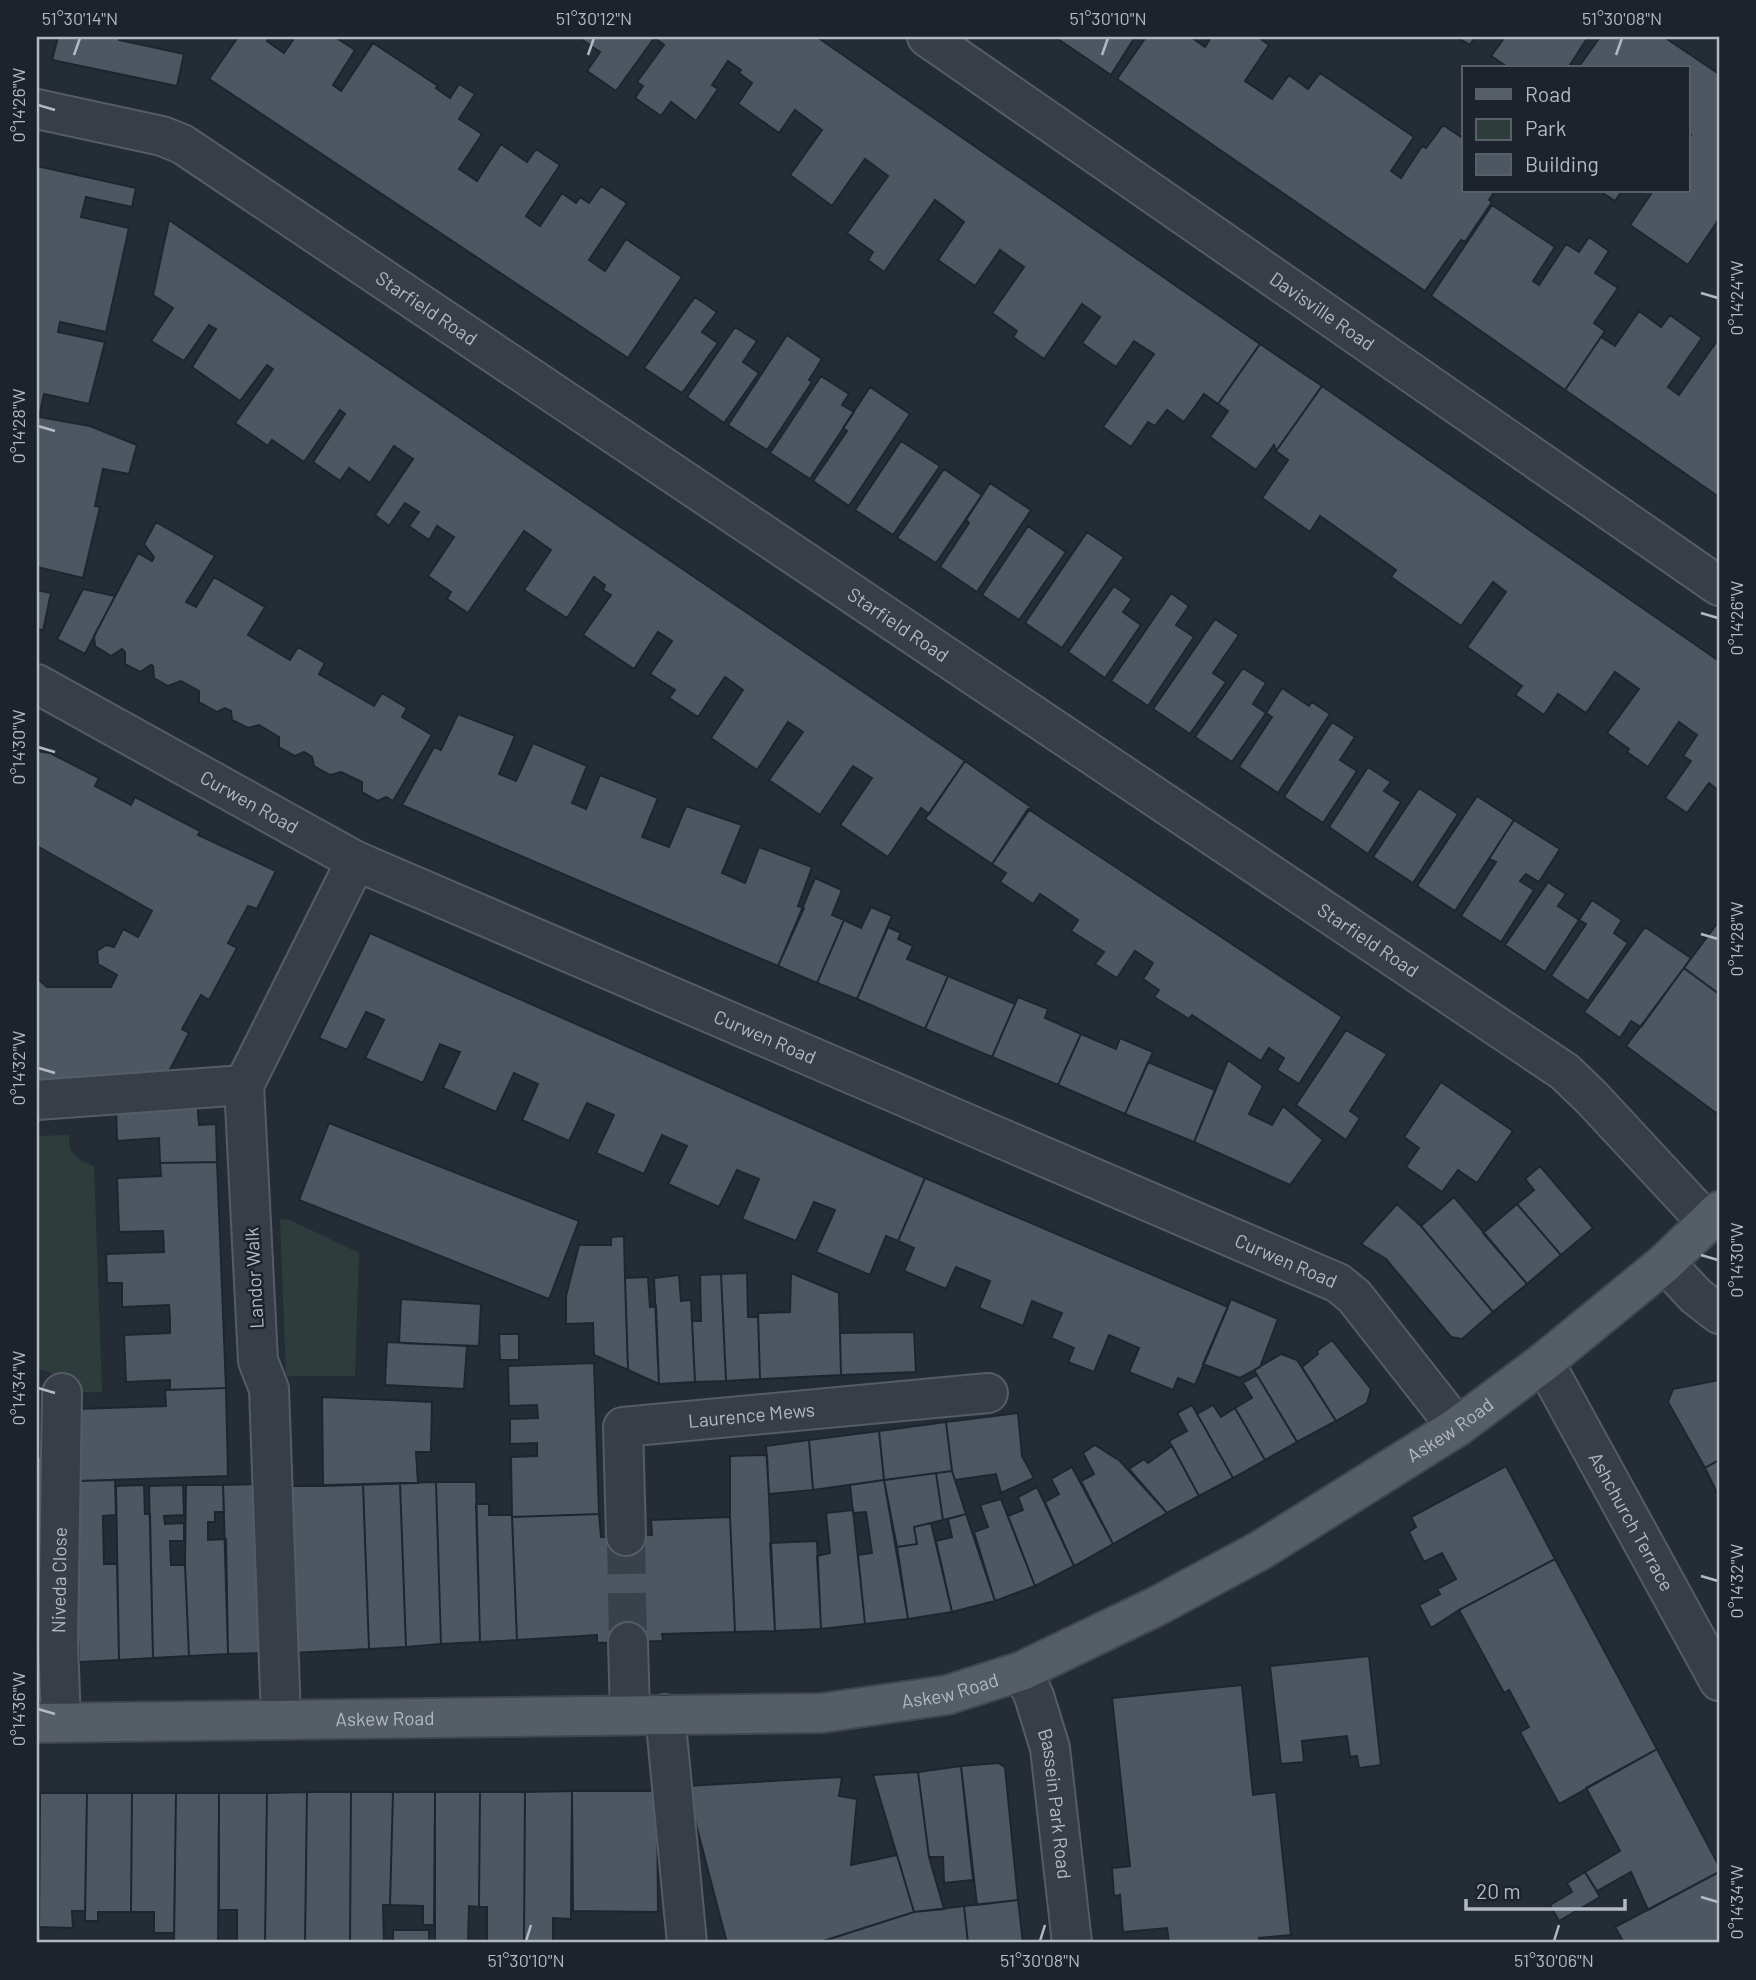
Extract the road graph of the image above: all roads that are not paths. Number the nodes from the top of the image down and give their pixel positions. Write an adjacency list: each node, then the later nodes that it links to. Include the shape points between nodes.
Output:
1 (928, 37): 3 (street, Davisville Road)
2 (37, 109): 8 (street, Starfield Road, via 182,144 1565,1072)
3 (1719, 586)
4 (37, 684): 5 (street, Curwen Road)
5 (356, 861): 6 (street, Landor Walk); 14 (street, Curwen Road, via 1338,1283 1354,1296)
6 (244, 1085): 7 (street); 21 (street, Landor Walk, via 258,1361 269,1389)
7 (37, 1100)
8 (1714, 1217): 9 (main road, Askew Road)
9 (1665, 1263): 10 (street); 11 (main road, Askew Road)
10 (1719, 1314)
11 (1544, 1362): 14 (main road, Askew Road); 19 (street, Ashchurch Terrace)
12 (62, 1393): 15 (street, Niveda Close)
13 (988, 1393): 16 (street, Laurence Mews, via 623,1427)
14 (1457, 1427): 18 (main road, Askew Road, via 1261,1550)
15 (49, 1436): 22 (street, Niveda Close, via 58,1643)
16 (626, 1536)
17 (628, 1642): 20 (street)
18 (1022, 1671): 20 (main road, Askew Road, via 947,1695 822,1713); 24 (street, Bassein Park Road, via 1050,1748)
19 (1719, 1681)
20 (648, 1714): 21 (main road, Askew Road); 23 (street)
21 (281, 1719): 22 (main road, Askew Road)
22 (49, 1723)
23 (687, 1943)
24 (1072, 1943)

